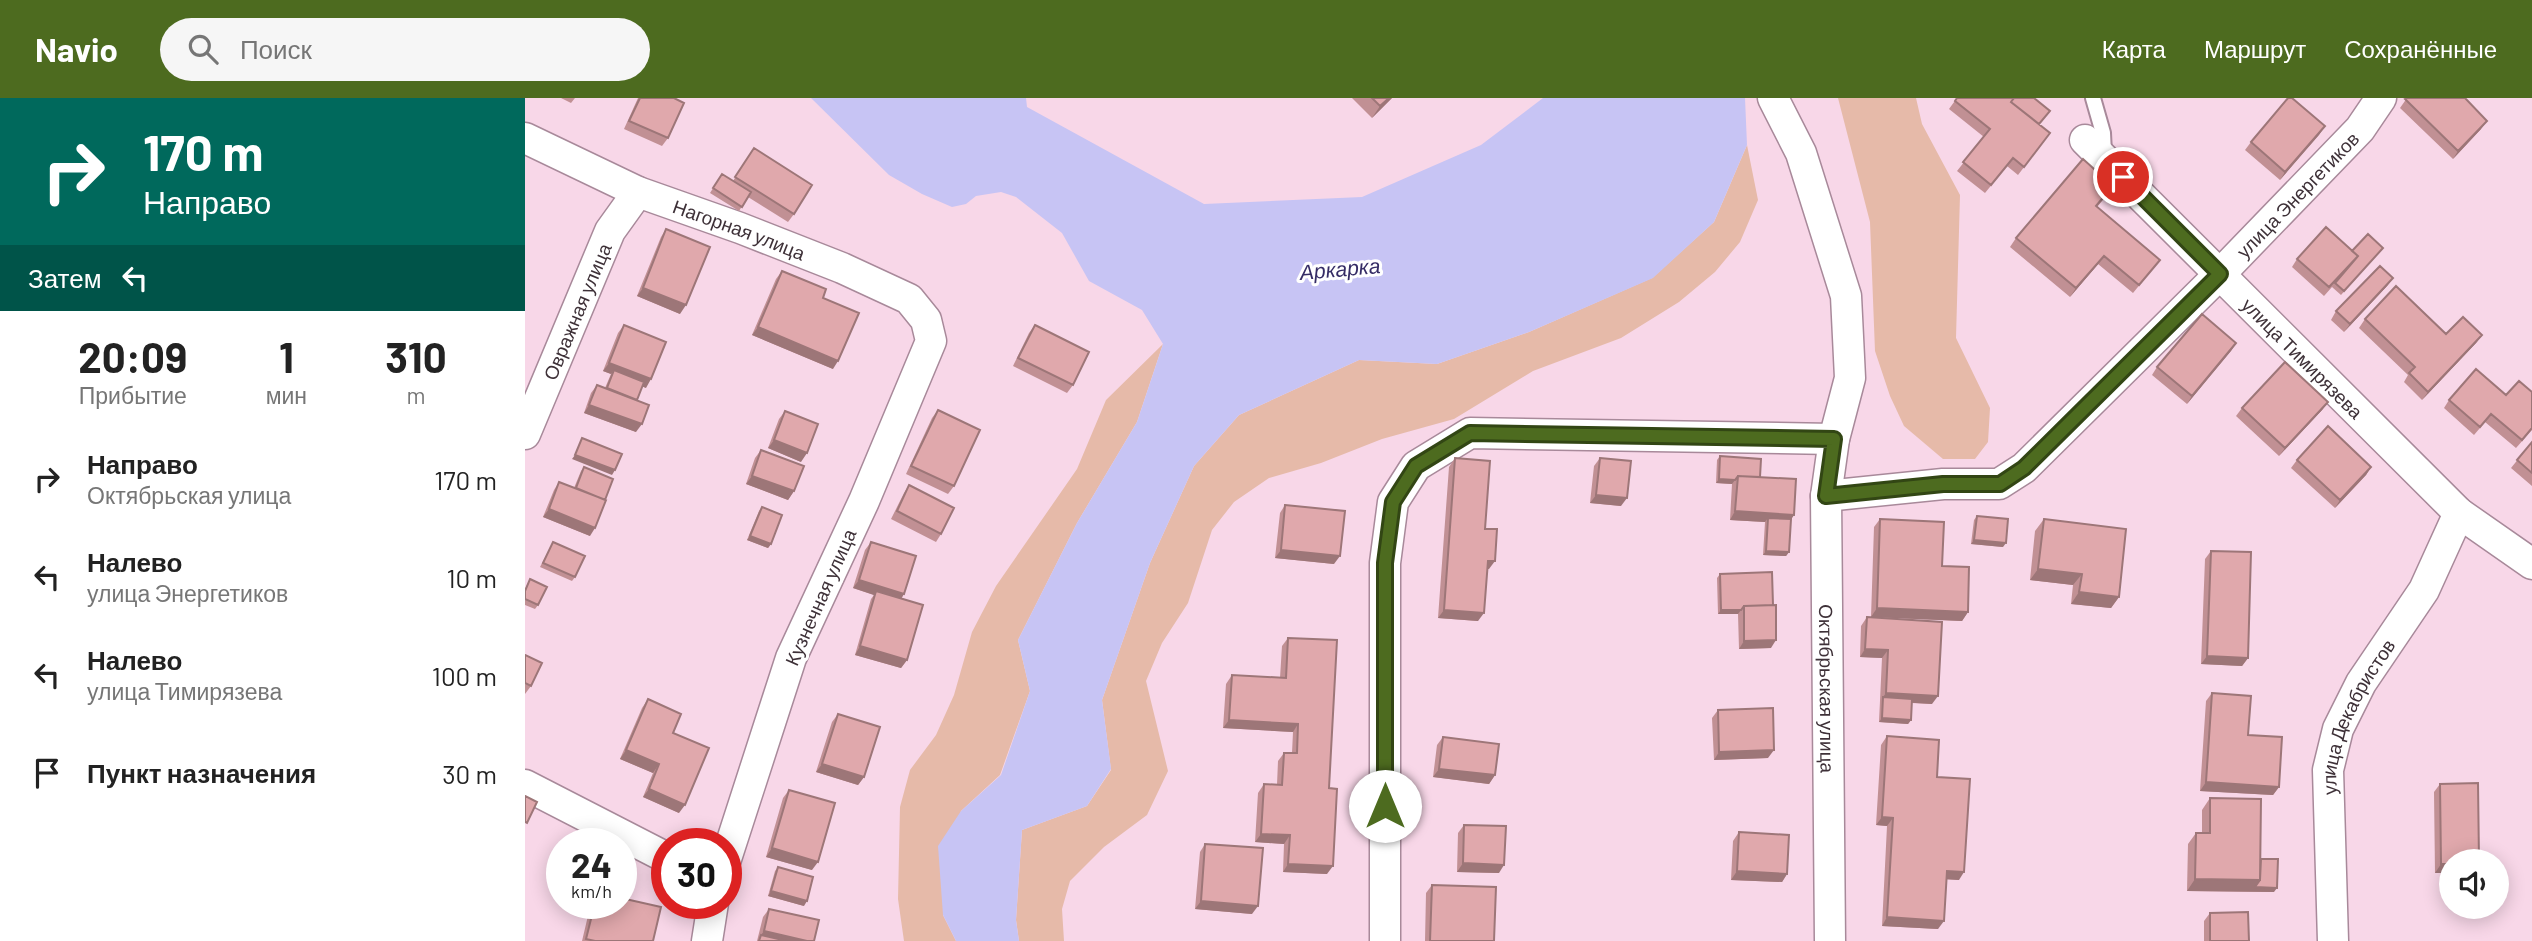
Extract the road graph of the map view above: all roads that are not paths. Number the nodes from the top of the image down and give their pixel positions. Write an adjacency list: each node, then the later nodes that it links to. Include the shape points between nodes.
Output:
1 (1773, 98): 10 (street, Октябрьская улица, via 1801,153 1846,296 1850,378)
2 (2093, 98): 5 (lane, via 2103,134)
3 (2381, 98): 7 (street, улица Энергетиков, via 2360,129)
4 (525, 138): 6 (street, Нагорная улица)
5 (2095, 149): 7 (street, улица Тимирязева)
6 (638, 192): 8 (street, Нагорная улица, via 740,228 909,299 926,320); 9 (street, Овражная улица, via 610,231)
7 (2220, 274): 11 (street, улица Энергетиков, via 2033,459 2000,484 1943,484); 12 (street, улица Тимирязева)
8 (931, 341): 15 (street, Кузнечная улица, via 791,658)
9 (525, 434)
10 (1834, 439): 11 (street, Октябрьская улица); 19 (street, via 1470,433 1416,466 1393,502 1385,563)
11 (1826, 496): 20 (street, Октябрьская улица)
12 (2459, 513): 13 (street, улица Тимирязева); 21 (street, улица Декабристов, via 2424,590 2361,683 2338,729 2328,770)
13 (2532, 564)
14 (525, 785): 16 (street)
15 (736, 828)
16 (651, 850)
17 (710, 919): 18 (street)
18 (707, 941)
19 (1385, 941)
20 (1830, 941)
21 (2333, 941)

